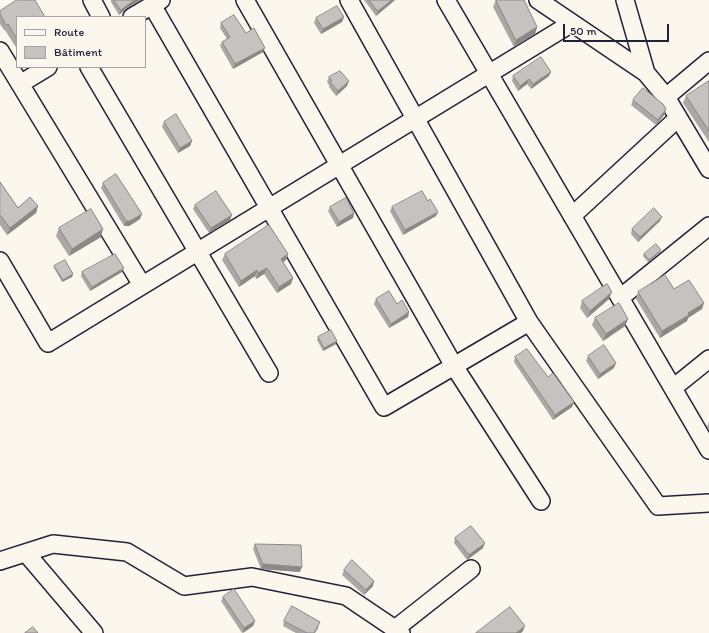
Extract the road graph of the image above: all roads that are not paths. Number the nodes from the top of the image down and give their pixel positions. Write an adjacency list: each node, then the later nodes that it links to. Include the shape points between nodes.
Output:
1 (92, 0): 8 (street)
2 (245, 0): 21 (street)
3 (349, 0): 19 (street)
4 (446, 0): 16 (street)
5 (538, 0): 10 (street)
6 (625, 0): 15 (street)
7 (156, 2): 9 (street); 23 (street)
8 (100, 16)
9 (134, 16)
10 (572, 23): 15 (street); 16 (street)
11 (0, 51): 17 (street)
12 (709, 61): 18 (street)
13 (46, 68): 17 (street)
14 (90, 68): 26 (street)
15 (646, 72): 18 (street)
16 (489, 74): 19 (street); 24 (street)
17 (20, 84): 28 (street)
18 (666, 97): 20 (street)
19 (415, 118): 21 (street); 30 (street)
20 (678, 118): 22 (street); 24 (street)
21 (339, 165): 23 (street); 32 (street)
22 (709, 169)
23 (269, 207): 26 (street); 32 (street, via 384,407)
24 (572, 216): 29 (street)
25 (709, 226): 29 (street)
26 (197, 251): 28 (street); 33 (street)
27 (0, 261): 28 (street, via 48,343)
28 (142, 285)
29 (620, 298): 34 (street)
30 (529, 322): 32 (street); 37 (street, via 658,506)
31 (709, 359): 34 (street)
32 (454, 366): 36 (street)
33 (269, 373)
34 (673, 388): 35 (street)
35 (709, 450)
36 (541, 501)
37 (709, 503)
38 (26, 553): 39 (street); 41 (street, via 53,544 127,552 184,586 252,577 346,596); 42 (street)
39 (0, 561)
40 (471, 569): 41 (street)
41 (398, 631)
42 (94, 633)

